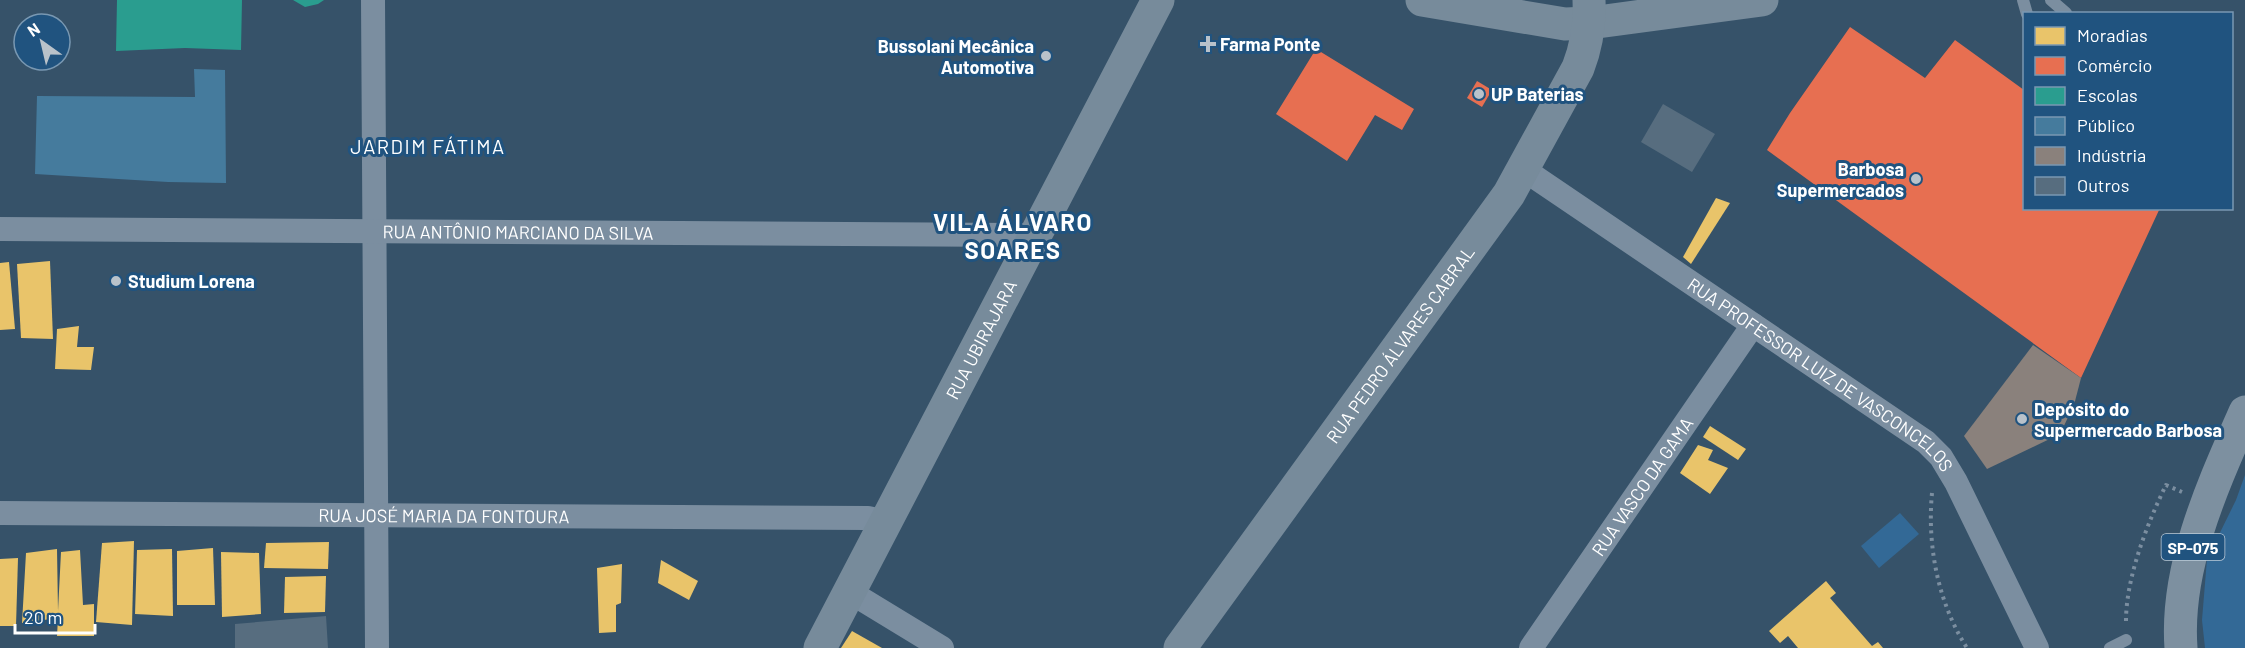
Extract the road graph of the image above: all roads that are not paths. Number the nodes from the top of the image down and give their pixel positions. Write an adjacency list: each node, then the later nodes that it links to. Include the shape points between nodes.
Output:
1 (373, 0): 10 (street)
2 (1158, 0): 11 (main road, RUA UBIRAJARA)
3 (1422, 0): 6 (main road, via 1565,24)
4 (1762, 0): 6 (main road)
5 (2051, 0): 7 (lane)
6 (1594, 8): 8 (main road, RUA PEDRO ÁLVARES CABRAL, via 1578,68)
7 (2065, 12)
8 (1523, 169): 12 (street, RUA PROFESSOR LUIZ DE VASCONCELOS); 22 (main road, RUA PEDRO ÁLVARES CABRAL, via 1509,194)
9 (0, 229): 10 (street, RUA ANTÔNIO MARCIANO DA SILVA)
10 (374, 231): 11 (street, RUA ANTÔNIO MARCIANO DA SILVA); 15 (street)
11 (1036, 235): 16 (main road, RUA UBIRAJARA)
12 (1753, 325): 23 (street, RUA VASCO DA GAMA); 24 (street, RUA PROFESSOR LUIZ DE VASCONCELOS, via 1926,442 1941,457)
13 (2245, 412): 26 (highway, SP-075, via 2187,571)
14 (0, 513): 15 (street, RUA JOSÉ MARIA DA FONTOURA)
15 (376, 514): 16 (street, RUA JOSÉ MARIA DA FONTOURA, via 868,518); 19 (street)
16 (887, 522): 17 (main road, RUA UBIRAJARA)
17 (850, 592): 20 (main road, RUA UBIRAJARA); 21 (street)
18 (2126, 640): 25 (lane)
19 (376, 648)
20 (820, 648)
21 (942, 648)
22 (1180, 648)
23 (1531, 648)
24 (2037, 648)
25 (2110, 648)
26 (2181, 648)

